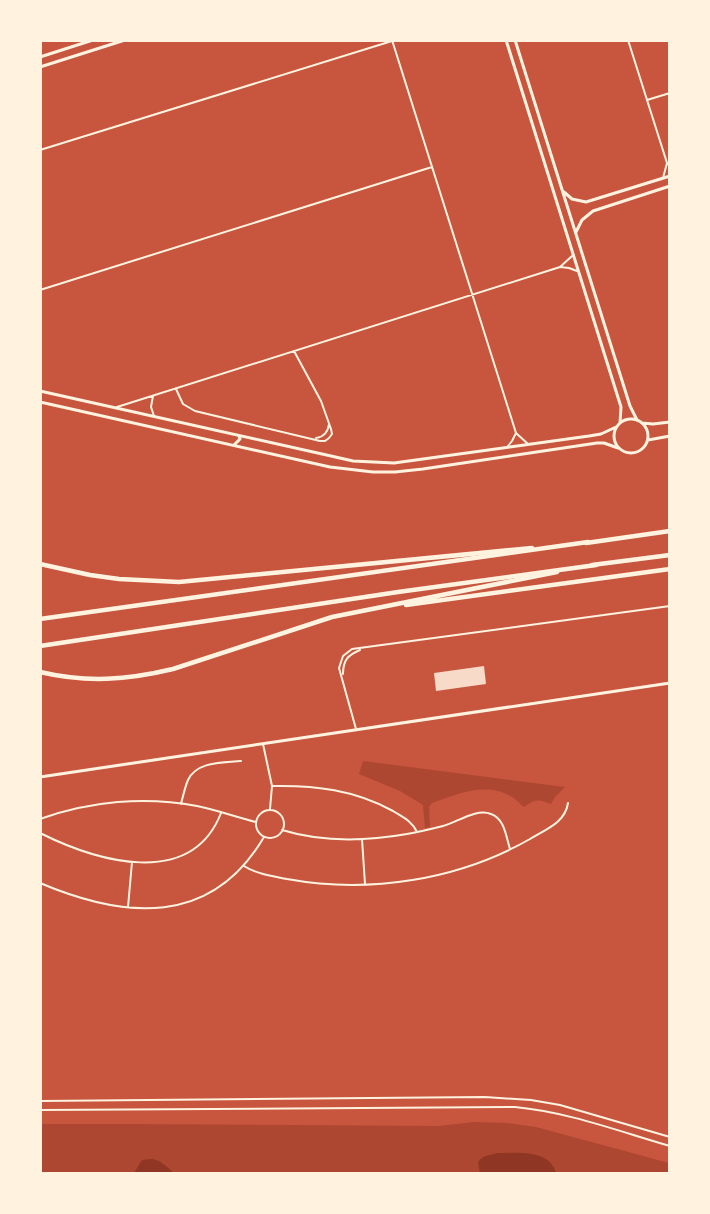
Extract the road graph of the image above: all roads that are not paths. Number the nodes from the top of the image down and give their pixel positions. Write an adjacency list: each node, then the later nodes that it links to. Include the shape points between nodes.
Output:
1 (93, 40): 7 (street)
2 (125, 40): 8 (street)
3 (506, 40): 20 (street)
4 (515, 40): 18 (street)
5 (628, 40): 10 (street)
6 (392, 41): 11 (street); 14 (street)
7 (40, 57)
8 (40, 67)
9 (669, 93): 10 (street)
10 (646, 100): 12 (street)
11 (40, 150)
12 (666, 163): 13 (street); 16 (street)
13 (669, 166)
14 (432, 167): 23 (street); 24 (street)
15 (669, 176): 16 (street)
16 (663, 178): 18 (street, via 586,202 572,199)
17 (668, 188): 19 (street, via 593,211 582,220)
18 (562, 189): 19 (street)
19 (576, 234): 32 (street)
20 (572, 256): 21 (street); 22 (street)
21 (560, 267): 22 (street); 24 (street)
22 (577, 271): 35 (street, via 621,407)
23 (40, 290)
24 (473, 295): 25 (street); 38 (street)
25 (294, 351): 26 (street); 34 (street)
26 (176, 389): 28 (street); 41 (street, via 183,404 195,411)
27 (41, 392): 30 (street)
28 (153, 396): 30 (street); 31 (street, via 151,407)
29 (40, 402): 44 (street)
30 (114, 408): 31 (street)
31 (155, 417): 39 (street)
32 (637, 420): 35 (street); 36 (street)
33 (669, 422): 36 (street)
34 (329, 423): 41 (street, via 324,435); 41 (street, via 329,438)
35 (620, 423): 37 (street)
36 (642, 423): 42 (street)
37 (616, 427): 43 (street, via 601,434); 46 (street, via 614,438)
38 (516, 433): 43 (street); 45 (street)
39 (239, 436): 44 (street); 45 (street, via 375,463)
40 (669, 436): 42 (street)
41 (314, 439)
42 (648, 440): 46 (street, via 635,452)
43 (528, 444): 45 (street)
44 (234, 445): 46 (street, via 330,467 373,472 423,469 597,443)
45 (507, 447)
46 (618, 448)
47 (669, 531): 48 (highway)
48 (588, 542): 50 (highway, via 179,582 119,579); 55 (highway)
49 (669, 555): 51 (highway)
50 (40, 564)
51 (596, 565): 54 (highway); 56 (highway)
52 (669, 569): 54 (highway)
53 (669, 606): 59 (street, via 352,649 342,656 339,668)
54 (361, 610): 57 (highway, via 149,675 81,679)
55 (40, 619)
56 (40, 646)
57 (40, 672)
58 (669, 683): 59 (street)
59 (357, 730): 60 (street)
60 (263, 744): 62 (street); 63 (street)
61 (241, 761): 65 (street, via 196,770 189,778)
62 (40, 777)
63 (272, 786): 66 (street); 71 (street, via 317,787 352,794 396,813)
64 (568, 803): 75 (street, via 560,820)
65 (181, 804): 67 (street); 68 (street, via 116,802)
66 (270, 810): 69 (street, via 262,812); 70 (street, via 280,815 284,822)
67 (221, 813): 69 (street); 76 (street, via 211,832 190,852 171,860)
68 (40, 819)
69 (256, 822): 73 (street)
70 (282, 830): 73 (street, via 274,837); 74 (street)
71 (417, 832): 74 (street); 75 (street, via 489,813 503,824)
72 (40, 833): 76 (street, via 100,856)
73 (264, 837): 77 (street)
74 (362, 839): 79 (street)
75 (510, 849): 79 (street, via 433,876)
76 (132, 862): 80 (street)
77 (244, 866): 79 (street, via 293,880); 80 (street, via 219,887 191,901 160,907)
78 (40, 883): 80 (street, via 98,903)
79 (365, 884)
80 (128, 907)
81 (40, 1101): 83 (street, via 508,1098 560,1105)
82 (40, 1110): 84 (street, via 515,1107 572,1116)
83 (669, 1137)
84 (669, 1146)

